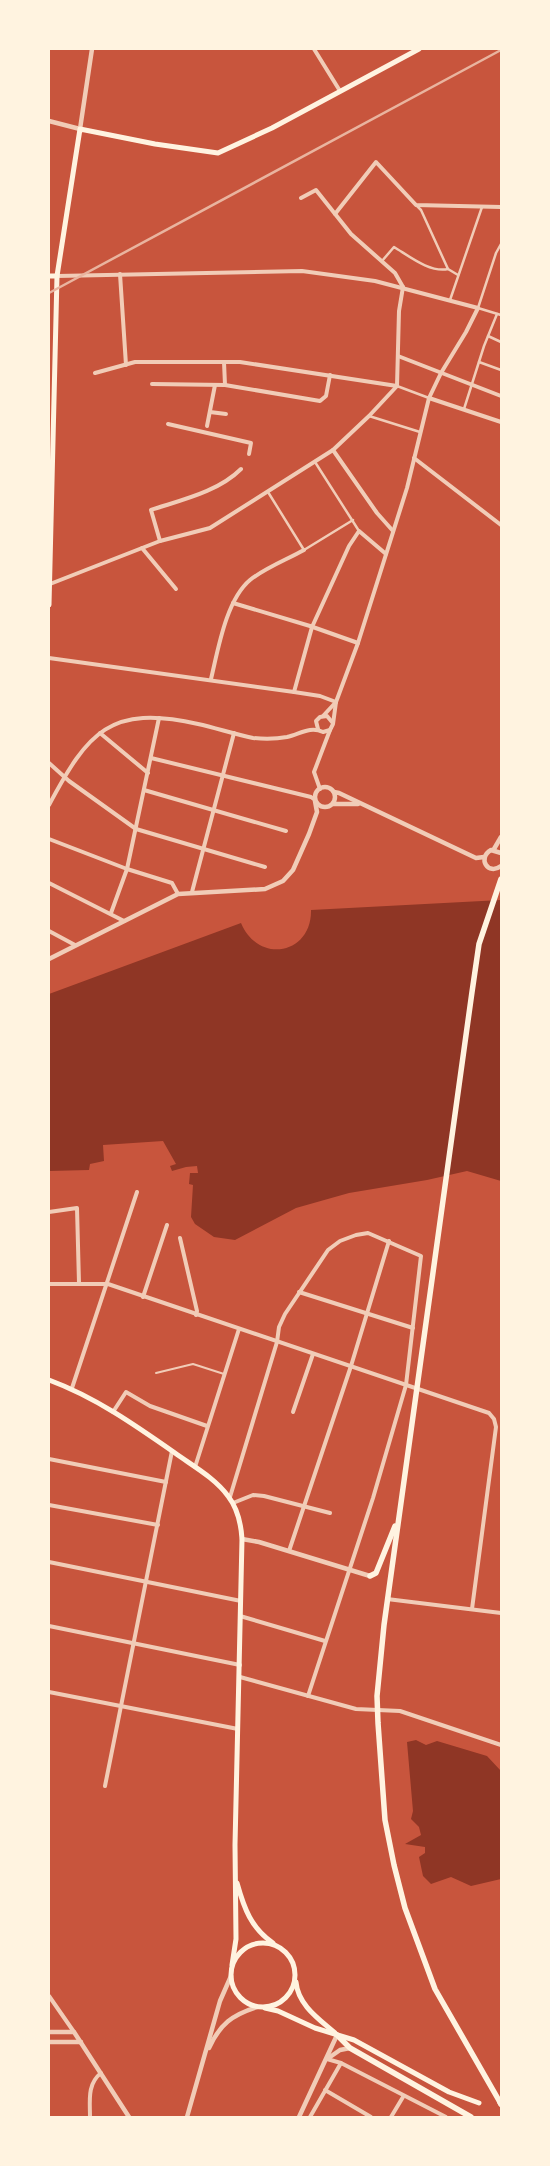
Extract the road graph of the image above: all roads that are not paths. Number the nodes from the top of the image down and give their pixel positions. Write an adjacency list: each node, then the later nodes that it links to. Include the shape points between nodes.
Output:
1 (92, 49): 6 (street)
2 (314, 49): 4 (street)
3 (420, 49): 4 (main road)
4 (340, 91): 6 (main road, via 218,154)
5 (49, 121): 6 (street)
6 (80, 129): 18 (main road)
7 (301, 198): 11 (street, via 316,190)
8 (416, 205): 9 (street); 11 (street, via 376,162); 14 (street)
9 (482, 206): 10 (street); 16 (street)
10 (501, 207)
11 (335, 214): 13 (street, via 351,234)
12 (501, 244): 21 (street)
13 (382, 261): 14 (street, via 394,247 418,262); 19 (street, via 395,273)
14 (448, 269): 16 (street)
15 (120, 274): 18 (street); 19 (street, via 302,271); 29 (street)
16 (458, 275): 20 (street)
17 (49, 276): 18 (main road)
18 (56, 276): 52 (main road)
19 (403, 287): 20 (street); 26 (street)
20 (450, 300): 21 (street)
21 (478, 308): 22 (street); 32 (street)
22 (497, 314): 23 (street); 24 (street)
23 (501, 315)
24 (488, 336): 25 (street); 28 (street)
25 (501, 342)
26 (398, 356): 32 (street); 38 (street)
27 (224, 362): 29 (street, via 135,362); 33 (street); 37 (street)
28 (479, 362): 30 (street); 35 (street)
29 (126, 365): 31 (street)
30 (501, 370)
31 (95, 373)
32 (441, 373): 35 (street); 40 (street)
33 (330, 375): 37 (street, via 326,396 320,402); 38 (street)
34 (152, 384): 36 (street)
35 (472, 384): 39 (street); 41 (street)
36 (215, 385): 37 (street); 42 (street)
37 (225, 385)
38 (397, 386): 40 (street); 44 (street)
39 (501, 396)
40 (429, 398): 41 (street); 49 (street)
41 (464, 410): 45 (street)
42 (210, 412): 43 (street); 47 (street)
43 (226, 414)
44 (369, 416): 49 (street); 50 (street)
45 (501, 422)
46 (168, 424): 48 (street)
47 (207, 426): 48 (street)
48 (206, 431): 51 (street, via 251,442)
49 (420, 432): 53 (street)
50 (333, 450): 54 (street); 61 (street)
51 (249, 454)
52 (50, 455): 59 (main road)
53 (414, 458): 58 (street); 61 (street)
54 (315, 462): 56 (street); 57 (street)
55 (241, 469): 62 (street, via 234,476 196,495 151,510)
56 (268, 492): 62 (street, via 210,528); 64 (street)
57 (352, 520): 60 (street); 64 (street)
58 (501, 525)
59 (50, 526): 66 (main road)
60 (359, 531): 65 (street); 71 (street)
61 (393, 531): 65 (street)
62 (160, 541): 63 (street)
63 (142, 548): 66 (street); 67 (street)
64 (304, 550): 69 (street, via 250,580)
65 (386, 554): 72 (street)
66 (50, 584): 68 (main road)
67 (176, 589)
68 (49, 592): 70 (main road)
69 (233, 603): 71 (street); 74 (street)
70 (49, 605)
71 (312, 627): 72 (street); 75 (street)
72 (358, 643): 76 (street)
73 (49, 658): 74 (street)
74 (211, 679): 75 (street)
75 (294, 692): 76 (street)
76 (336, 702): 77 (street); 79 (street)
77 (323, 716): 79 (street, via 330,717); 80 (street, via 316,722)
78 (159, 718): 82 (street, via 137,718 108,727); 83 (street); 85 (street)
79 (333, 724): 81 (street)
80 (319, 730): 81 (street); 83 (street, via 305,730 273,739); 84 (street)
81 (330, 730): 84 (street)
82 (100, 733): 87 (street); 89 (street, via 75,758)
83 (234, 733): 88 (street)
84 (324, 741): 90 (street, via 314,772)
85 (152, 758): 87 (street); 88 (street)
86 (49, 763): 89 (street)
87 (148, 773): 91 (street)
88 (223, 776): 93 (street, via 311,797); 98 (street)
89 (64, 777): 96 (street); 100 (street)
90 (320, 788): 92 (street, via 326,787); 93 (street)
91 (144, 790): 98 (street); 100 (street)
92 (334, 792): 94 (street); 95 (street)
93 (315, 801): 97 (street, via 321,807); 99 (street, via 317,812)
94 (333, 804): 95 (street); 97 (street)
95 (359, 804): 107 (street, via 476,858)
96 (49, 805)
97 (328, 807): 99 (street)
98 (214, 811): 101 (street); 104 (street)
99 (314, 822): 113 (street, via 293,870 278,884 265,888)
100 (136, 829): 104 (street); 110 (street)
101 (286, 831)
102 (501, 837): 105 (street)
103 (49, 839): 110 (street)
104 (204, 850): 109 (street); 113 (street)
105 (494, 850): 106 (street); 107 (street, via 488,851)
106 (501, 853)
107 (484, 857): 108 (street, via 485,865 490,869)
108 (501, 866)
109 (265, 867)
110 (127, 869): 114 (street, via 172,883); 115 (street)
111 (501, 879): 153 (main road, via 479,944)
112 (49, 883): 115 (street)
113 (192, 892): 114 (street)
114 (178, 894): 116 (street)
115 (111, 913): 116 (street)
116 (124, 920): 118 (street)
117 (49, 931): 118 (street)
118 (75, 945): 119 (street)
119 (49, 959)
120 (137, 1192): 127 (street)
121 (49, 1212): 125 (street, via 77,1208)
122 (167, 1224): 129 (street)
123 (180, 1238): 131 (street)
124 (389, 1241): 128 (street, via 368,1233 340,1241 328,1250); 130 (street); 132 (street, via 421,1256)
125 (79, 1283): 126 (street); 127 (street)
126 (49, 1284)
127 (108, 1284): 129 (street); 141 (street)
128 (299, 1292): 130 (street); 134 (street, via 279,1326)
129 (143, 1297): 131 (street)
130 (366, 1314): 132 (street); 136 (street)
131 (196, 1315): 133 (street)
132 (413, 1328): 140 (street)
133 (239, 1329): 134 (street); 138 (street)
134 (277, 1342): 135 (street); 149 (street)
135 (313, 1354): 136 (street); 143 (street)
136 (350, 1366): 140 (street); 151 (street)
137 (156, 1373): 138 (lane, via 193,1364)
138 (224, 1374): 144 (street)
139 (49, 1380): 141 (main road)
140 (406, 1386): 158 (street); 163 (street, via 487,1412 496,1423)
141 (72, 1388): 142 (main road)
142 (113, 1412): 144 (street, via 126,1392 150,1406); 145 (main road)
143 (293, 1412)
144 (207, 1426): 147 (street)
145 (172, 1451): 147 (main road); 148 (street)
146 (49, 1459): 148 (street)
147 (195, 1467): 149 (main road, via 220,1485)
148 (166, 1482): 154 (street)
149 (231, 1500): 151 (street, via 253,1495); 155 (main road, via 240,1518)
150 (49, 1505): 154 (street)
151 (305, 1505): 152 (street); 156 (street)
152 (330, 1513)
153 (398, 1517): 159 (main road, via 376,1573); 161 (main road)
154 (158, 1525): 160 (street)
155 (242, 1539): 156 (street); 162 (main road)
156 (289, 1551): 158 (street)
157 (49, 1562): 160 (street)
158 (350, 1570): 159 (street); 167 (street)
159 (370, 1576)
160 (147, 1581): 162 (street); 168 (street)
161 (387, 1599): 163 (street); 198 (main road, via 377,1696 385,1820 405,1908 435,1989)
162 (241, 1602): 165 (main road)
163 (472, 1610): 164 (street)
164 (501, 1613)
165 (240, 1616): 167 (street); 169 (main road)
166 (49, 1626): 168 (street)
167 (325, 1641): 172 (street)
168 (133, 1643): 169 (street); 173 (street)
169 (240, 1665): 170 (main road)
170 (240, 1677): 172 (street); 174 (main road)
171 (49, 1692): 173 (street)
172 (308, 1696): 175 (street, via 356,1710 400,1711)
173 (121, 1706): 174 (street); 176 (street)
174 (238, 1729): 177 (main road)
175 (501, 1745)
176 (105, 1786)
177 (236, 1877): 178 (main road, via 245,1912 256,1928); 179 (main road, via 236,1939)
178 (275, 1945): 179 (main road, via 258,1943 249,1946 242,1950); 181 (main road, via 283,1949 294,1963)
179 (232, 1965): 180 (main road)
180 (230, 1976): 183 (main road, via 242,2000); 191 (street)
181 (296, 1981): 184 (main road, via 285,2000); 187 (main road, via 296,1991 301,2000)
182 (49, 1996): 186 (street)
183 (257, 2007): 184 (main road); 191 (street, via 225,2024 215,2034)
184 (265, 2008): 187 (main road)
185 (49, 2032): 186 (street)
186 (74, 2032): 189 (street)
187 (337, 2035): 190 (main road); 192 (street); 197 (main road, via 354,2040 449,2092)
188 (49, 2042): 189 (street)
189 (81, 2042): 194 (street)
190 (350, 2048): 192 (street, via 340,2050); 207 (main road)
191 (204, 2058): 201 (street)
192 (327, 2059): 193 (street); 202 (street)
193 (341, 2063): 195 (street); 196 (street)
194 (101, 2073): 199 (street, via 91,2088); 200 (street)
195 (326, 2090): 203 (street); 204 (street)
196 (403, 2097): 205 (street); 206 (street)
197 (479, 2103)
198 (501, 2104)
199 (90, 2117)
200 (129, 2117)
201 (187, 2117)
202 (299, 2117)
203 (311, 2117)
204 (371, 2117)
205 (391, 2117)
206 (445, 2117)
207 (471, 2117)

